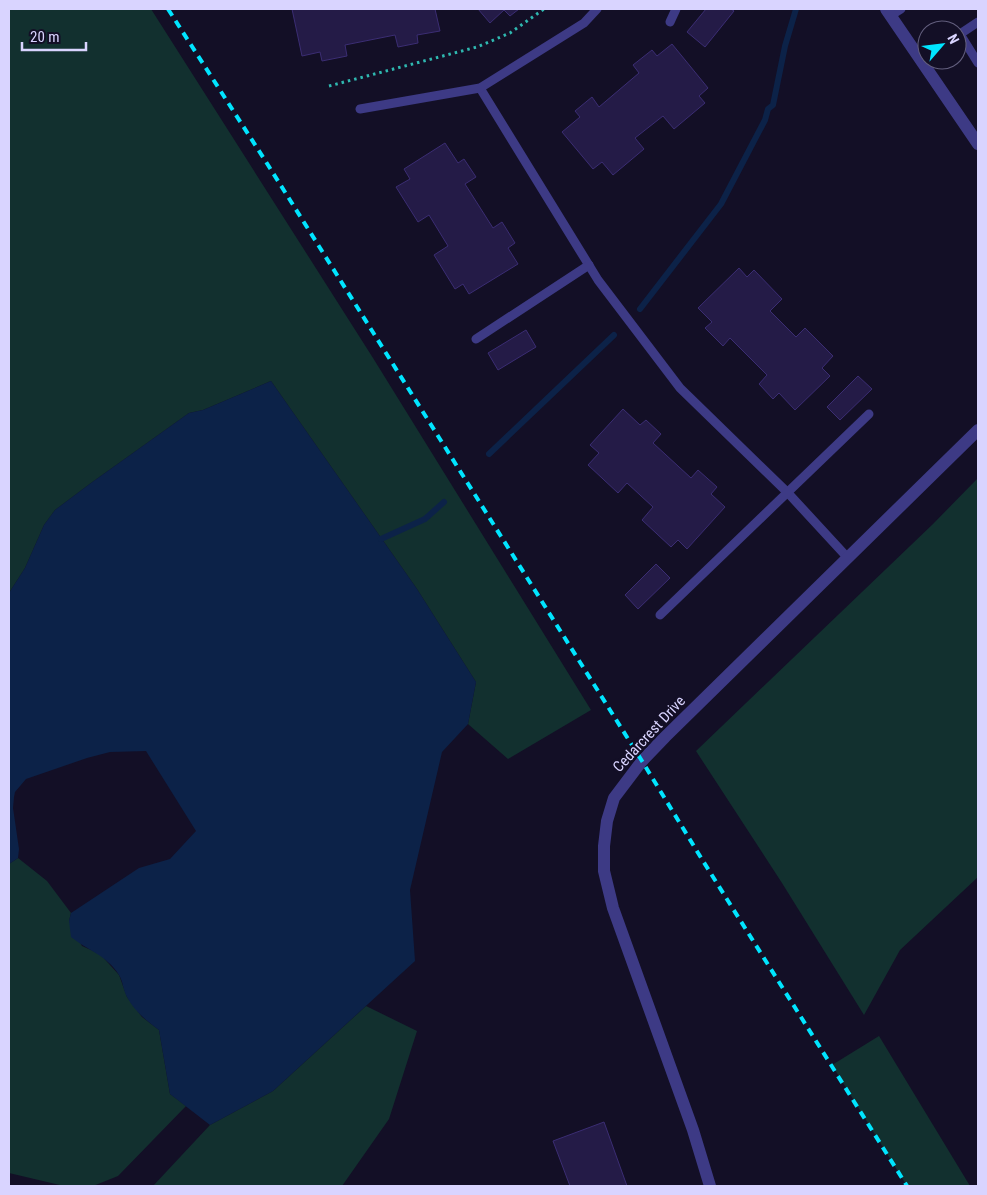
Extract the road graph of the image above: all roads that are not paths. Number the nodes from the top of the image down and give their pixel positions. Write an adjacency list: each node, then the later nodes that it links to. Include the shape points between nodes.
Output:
1 (597, 9): 7 (lane, via 584,23)
2 (676, 9): 4 (lane)
3 (892, 11): 9 (street)
4 (670, 22)
5 (978, 22): 6 (lane, via 960,34)
6 (978, 64)
7 (480, 88): 8 (lane); 10 (lane)
8 (360, 109)
9 (978, 144)
10 (589, 265): 11 (lane); 14 (lane, via 680,388)
11 (476, 339)
12 (869, 414): 14 (lane)
13 (978, 430): 15 (street, Cedarcrest Drive)
14 (788, 493): 15 (lane); 16 (lane)
15 (847, 557): 17 (street, Cedarcrest Drive, via 642,761 614,798 607,821 604,871 613,908)
16 (660, 615)
17 (710, 1186)

